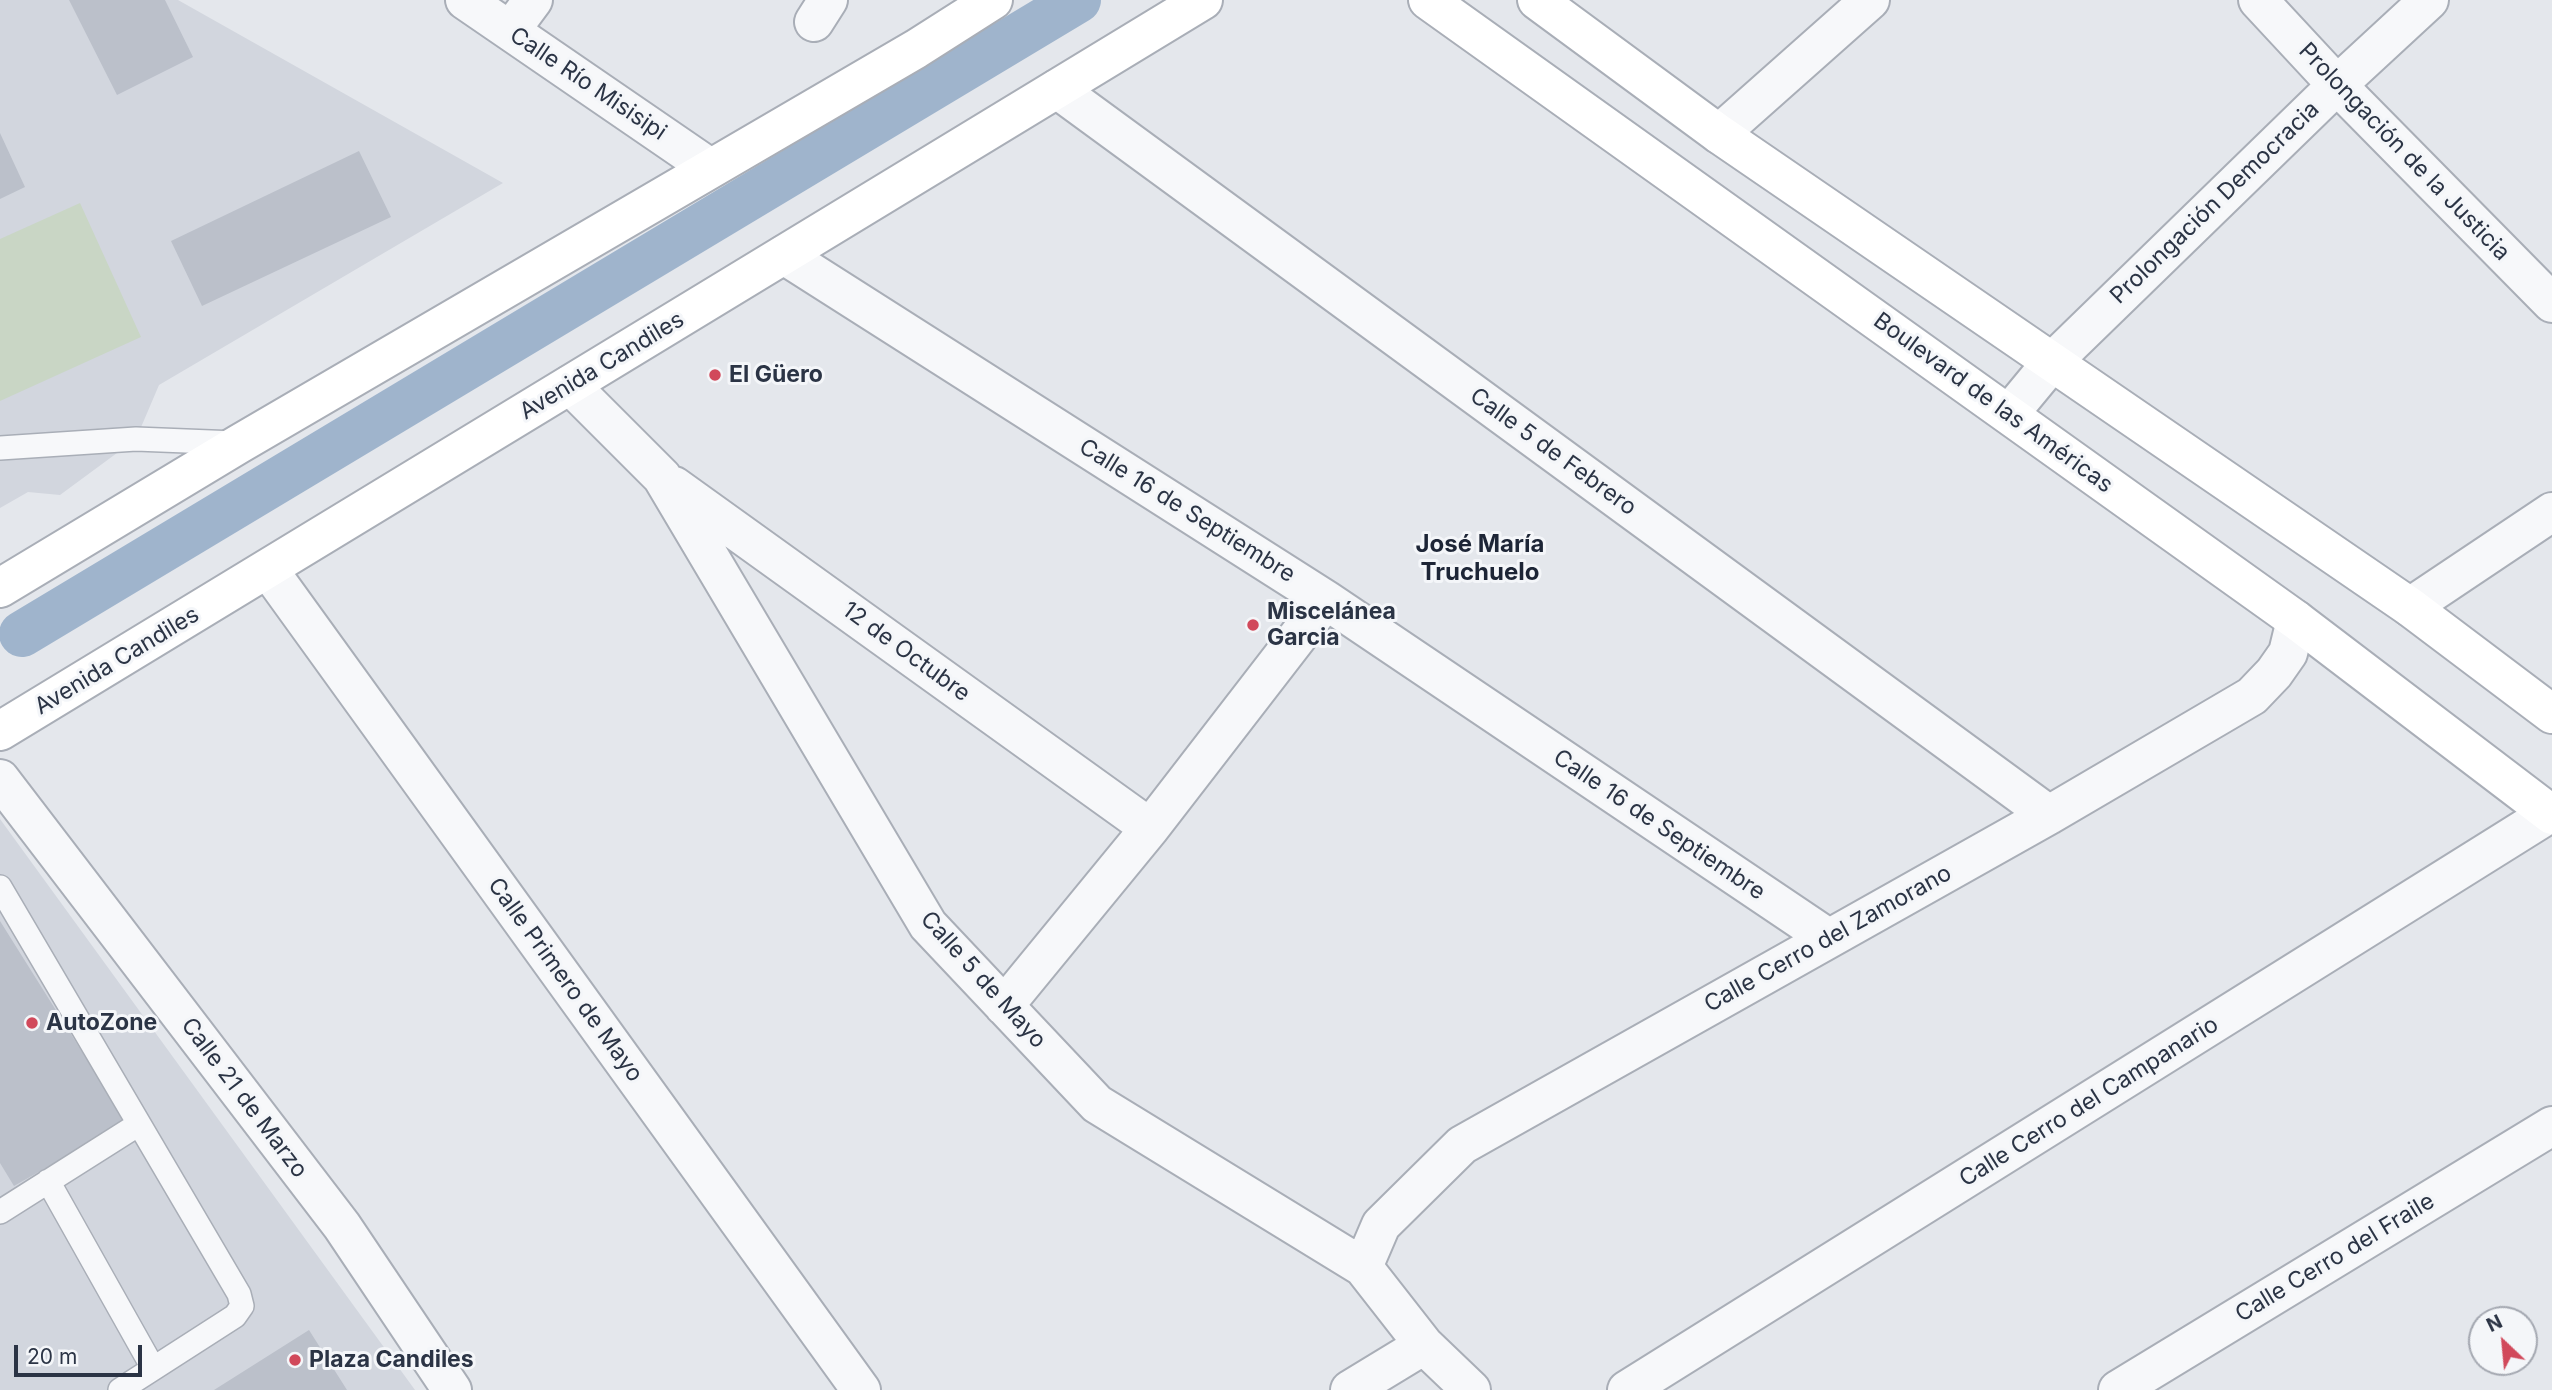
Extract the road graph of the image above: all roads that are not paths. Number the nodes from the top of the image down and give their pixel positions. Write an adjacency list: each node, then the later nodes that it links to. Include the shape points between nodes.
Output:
1 (464, 0): 10 (street, Calle Río Misisipi)
2 (533, 0): 10 (street)
3 (993, 0): 14 (main road)
4 (1203, 0): 12 (main road, Avenida Candiles)
5 (1428, 0): 19 (main road, Boulevard de las Américas)
6 (1537, 0): 13 (main road)
7 (1870, 0): 13 (street)
8 (2258, 0): 11 (street, Prolongación de la Justicia)
9 (2429, 0): 11 (street, Prolongación Democracia)
10 (510, 31): 14 (street, Calle Río Misisipi)
11 (2337, 85): 16 (street, Prolongación de la Justicia); 17 (street, Prolongación Democracia)
12 (1057, 89): 15 (main road, Avenida Candiles); 33 (street, Calle 5 de Febrero)
13 (1718, 134): 17 (main road)
14 (710, 168): 20 (main road)
15 (784, 255): 18 (main road, Avenida Candiles); 26 (street, Calle 16 de Septiembre)
16 (2552, 303)
17 (2052, 362): 19 (street, Prolongación Democracia); 27 (main road)
18 (570, 385): 22 (street, Calle 5 de Mayo); 24 (main road, Avenida Candiles)
19 (2009, 414): 28 (main road, Boulevard de las Américas)
20 (239, 443): 21 (lane, via 135,439); 25 (main road)
21 (0, 448)
22 (662, 477): 34 (street, 12 de Octubre); 37 (street, Calle 5 de Mayo, via 928,925)
23 (2552, 512): 27 (street)
24 (268, 569): 30 (main road, Avenida Candiles); 47 (street, Calle Primero de Mayo)
25 (0, 588)
26 (1326, 600): 34 (street); 36 (street, Calle 16 de Septiembre)
27 (2410, 607): 29 (main road)
28 (2296, 620): 32 (main road, Boulevard de las Américas); 33 (street, Calle Cerro del Zamorano, via 2288,653 2252,696)
29 (2552, 714)
30 (0, 732)
31 (0, 779): 46 (street, Calle 21 de Marzo, via 342,1226)
32 (2551, 814): 50 (street, Calle Cerro del Campanario)
33 (2049, 815): 36 (street, Calle Cerro del Zamorano)
34 (1150, 828): 37 (street)
35 (0, 887): 38 (lane)
36 (1828, 939): 42 (street, Calle Cerro del Zamorano, via 1462,1145 1381,1225)
37 (1004, 1006): 42 (street, Calle 5 de Mayo, via 1097,1104)
38 (139, 1124): 40 (lane); 44 (lane, via 242,1306 235,1316)
39 (2552, 1126): 51 (street, Calle Cerro del Fraile)
40 (48, 1181): 41 (lane); 44 (lane)
41 (0, 1212)
42 (1363, 1267): 43 (street, Calle 5 de Mayo)
43 (1424, 1345): 48 (street); 49 (street, Calle 5 de Mayo)
44 (153, 1368): 45 (lane)
45 (120, 1390)
46 (452, 1390)
47 (861, 1390)
48 (1350, 1390)
49 (1471, 1390)
50 (1628, 1390)
51 (2118, 1390)

